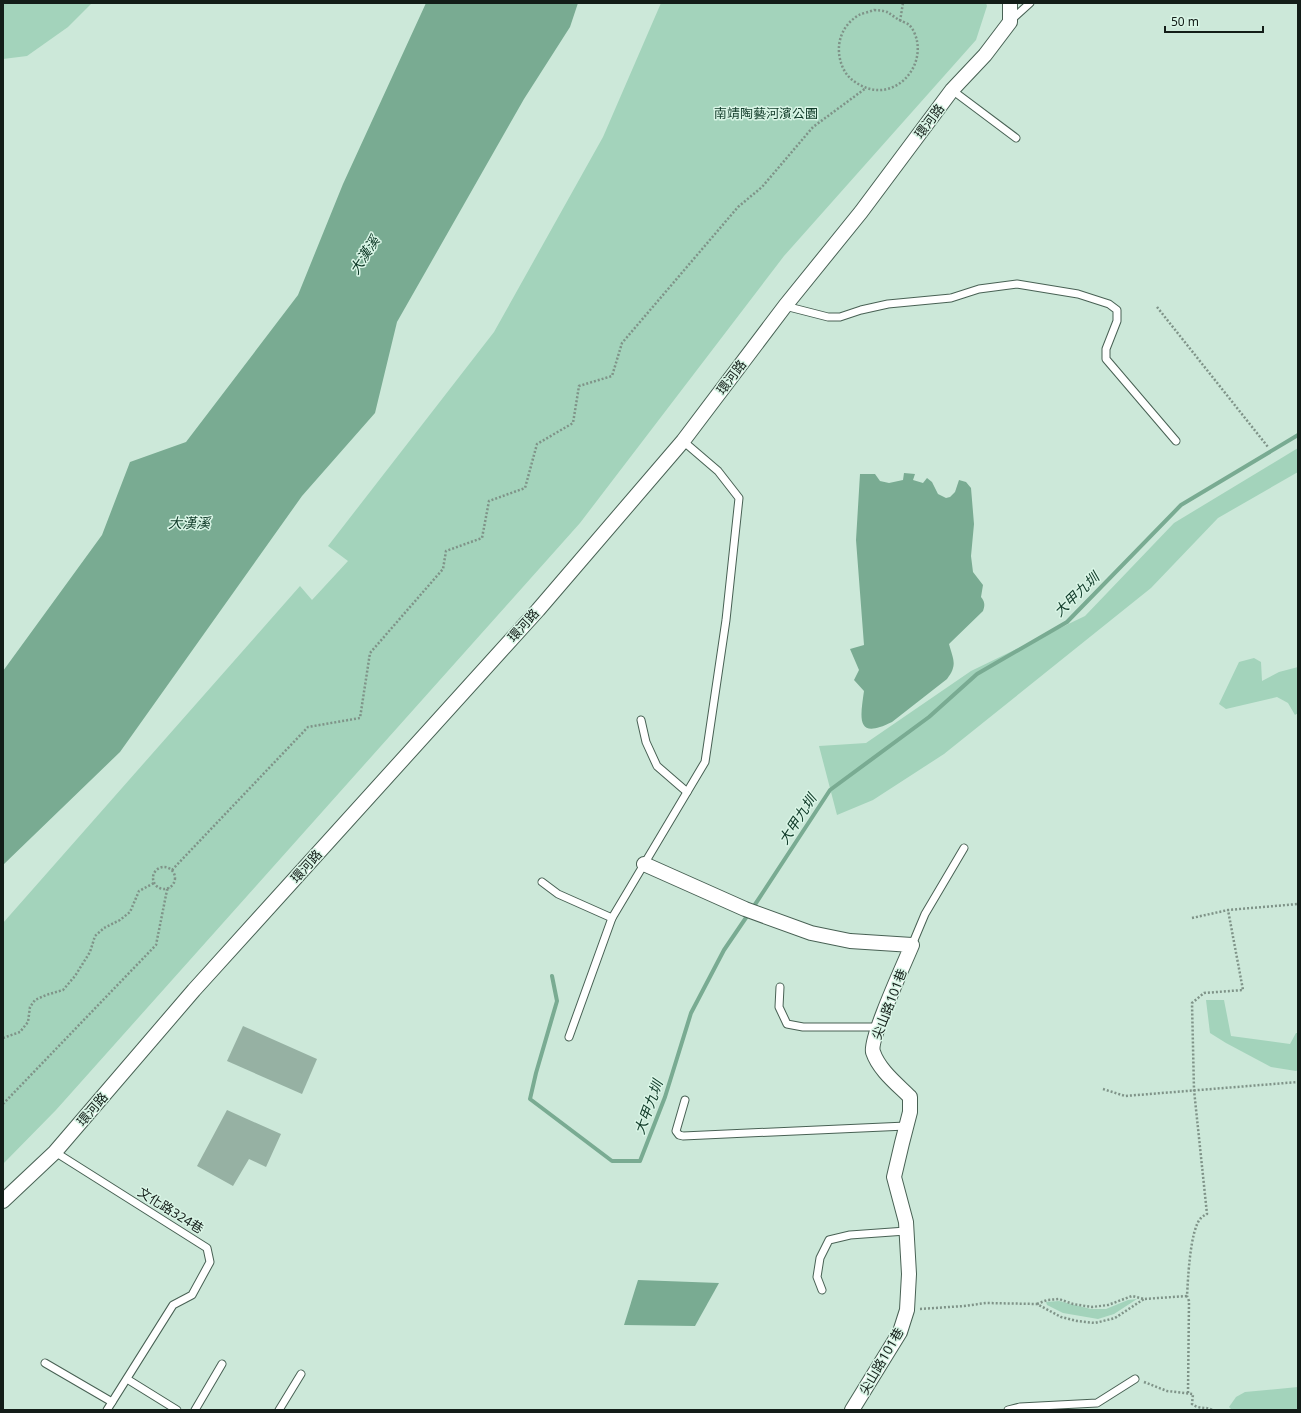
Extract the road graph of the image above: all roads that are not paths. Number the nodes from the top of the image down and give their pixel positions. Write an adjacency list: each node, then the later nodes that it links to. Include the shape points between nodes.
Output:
1 (1010, 3): 3 (street)
2 (1030, 3): 3 (lane, 環河路)
3 (1010, 22): 4 (street, 環河路)
4 (952, 90): 5 (lane); 6 (street, 環河路, via 861,212)
5 (1016, 138)
6 (786, 306): 7 (street, 環河路); 8 (lane, via 828,317 840,317 888,304 951,298 979,290 1017,284 1078,294 1109,304 1117,310 1117,321 1106,349 1106,359)
7 (682, 441): 10 (lane, via 718,471 739,498 726,620 705,762); 21 (street, 環河路, via 538,610 194,990)
8 (1176, 442)
9 (641, 720): 10 (lane, via 646,742 657,766)
10 (687, 792): 12 (lane)
11 (964, 848): 15 (lane, via 925,914)
12 (644, 864): 14 (lane); 15 (street, via 749,911 811,933 842,939)
13 (542, 882): 14 (lane, via 558,894)
14 (612, 918): 18 (lane)
15 (912, 945): 17 (street, 尖山路101巷)
16 (780, 987): 17 (lane, via 779,1007 787,1024 803,1027)
17 (878, 1027): 20 (street, 尖山路101巷, via 872,1050 880,1066 910,1097 910,1112)
18 (569, 1037)
19 (686, 1100): 20 (lane, via 676,1131 683,1136)
20 (906, 1126): 23 (street, 尖山路101巷, via 894,1177)
21 (55, 1152): 22 (street, 環河路); 28 (lane, 文化路324巷, via 207,1248 210,1262 192,1295 173,1305)
22 (3, 1200)
23 (906, 1231): 24 (lane, via 850,1234 829,1240 820,1258 817,1277); 35 (street, 尖山路101巷, via 909,1274 907,1310 900,1332)
24 (822, 1290)
25 (45, 1363): 30 (lane)
26 (222, 1364): 33 (lane)
27 (301, 1374): 34 (lane)
28 (127, 1379): 30 (lane, 文化路324巷); 32 (lane)
29 (1135, 1379): 36 (lane, via 1097,1403 1020,1407)
30 (112, 1402): 31 (lane, 文化路324巷)
31 (107, 1410)
32 (177, 1410)
33 (196, 1410)
34 (279, 1410)
35 (852, 1410)
36 (1008, 1410)

